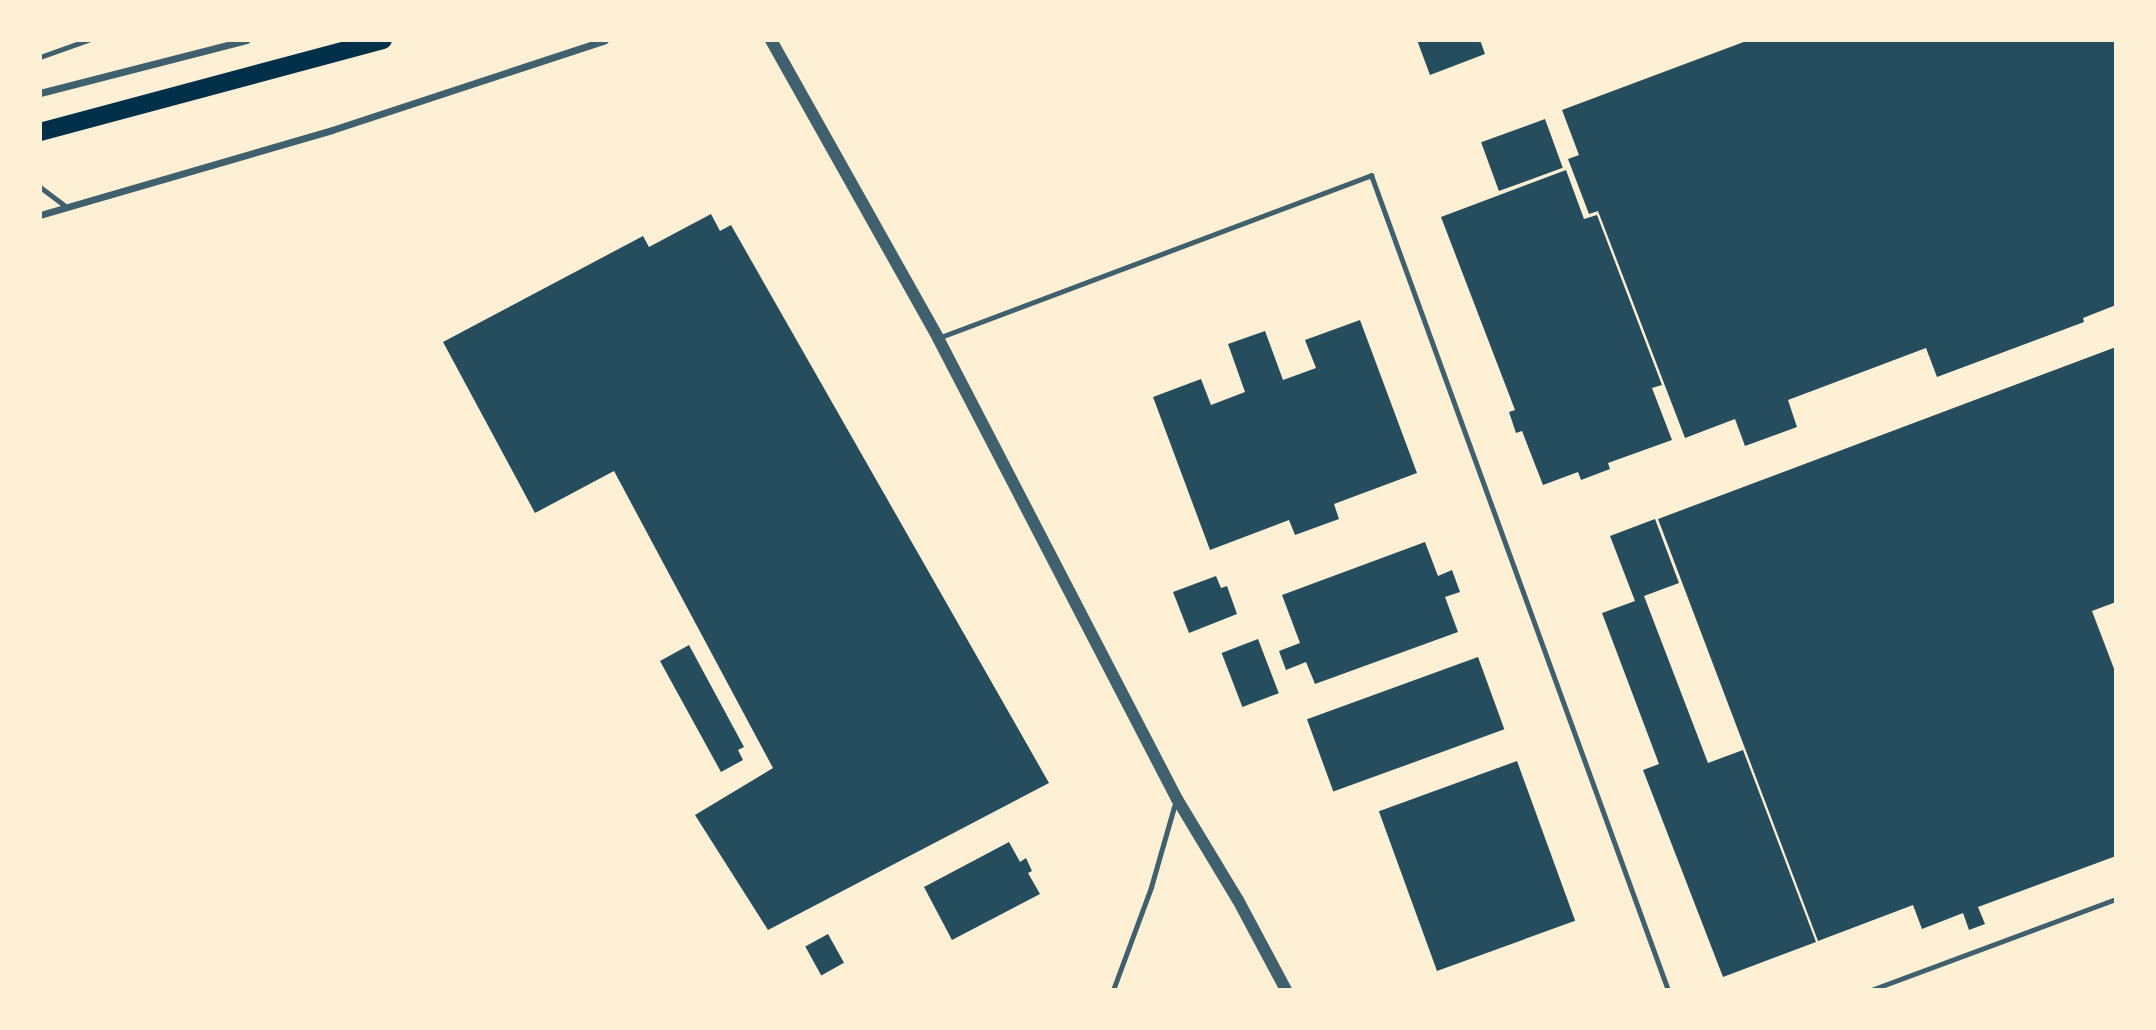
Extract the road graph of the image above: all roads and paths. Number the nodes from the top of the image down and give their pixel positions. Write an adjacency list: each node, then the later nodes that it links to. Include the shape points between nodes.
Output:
1 (88, 40): 6 (lane)
2 (246, 40): 7 (street)
3 (383, 40): 8 (main road)
4 (606, 40): 10 (street, via 332,130)
5 (771, 40): 12 (street)
6 (40, 57)
7 (40, 93)
8 (40, 132)
9 (40, 187): 10 (lane)
10 (66, 207): 11 (street)
11 (40, 215)
12 (938, 338): 13 (street); 17 (lane, via 1371,175)
13 (1177, 799): 15 (lane); 16 (street)
14 (2116, 899): 18 (lane)
15 (1113, 990)
16 (1286, 990)
17 (1668, 990)
18 (1871, 990)

